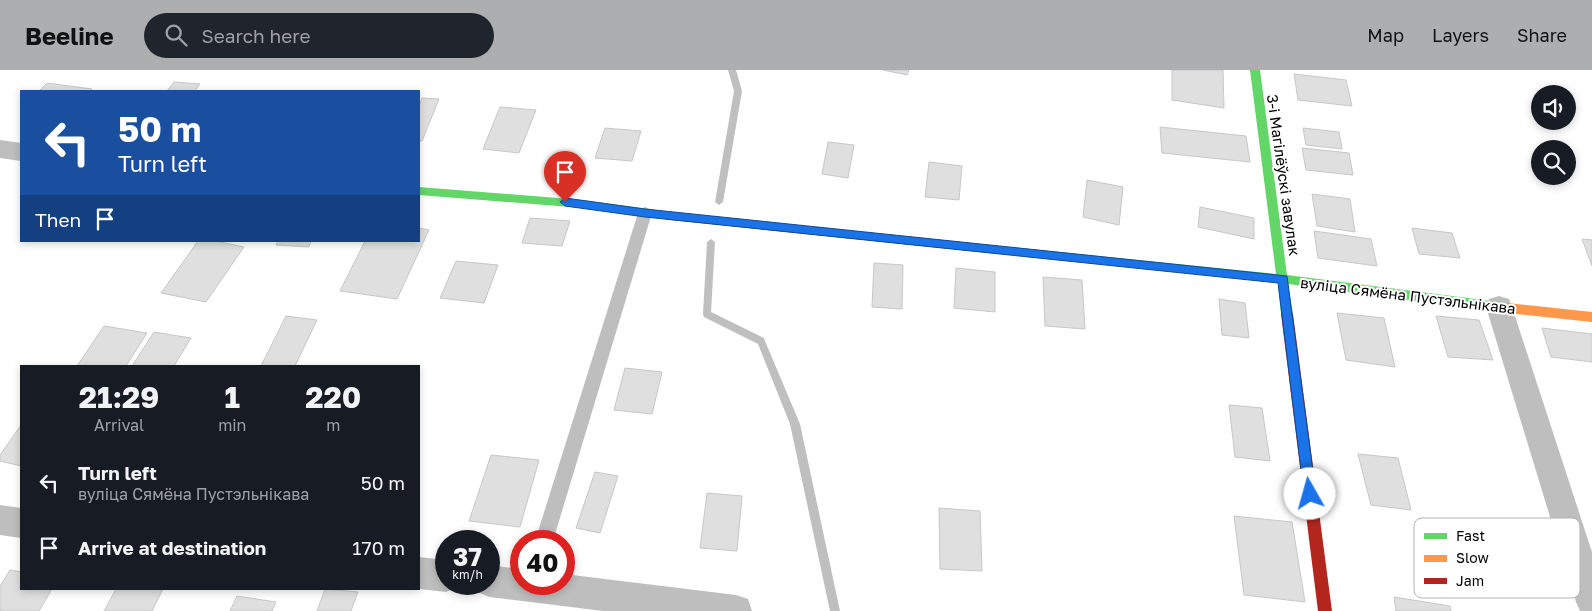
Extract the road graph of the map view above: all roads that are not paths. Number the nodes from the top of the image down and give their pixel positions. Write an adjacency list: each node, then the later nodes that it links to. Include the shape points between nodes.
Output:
1 (1255, 70): 6 (street, 3-і Магілёўскі завулак)
2 (0, 149): 3 (street)
3 (20, 152)
4 (420, 190): 5 (street, вуліца Сямёна Пустэльнікава, via 583,204)
5 (645, 213): 6 (street, вуліца Сямёна Пустэльнікава); 12 (lane)
6 (1283, 279): 7 (street, вуліца Сямёна Пустэльнікава); 19 (street, 3-і Магілёўскі завулак)
7 (1499, 307): 8 (street, вуліца Сямёна Пустэльнікава); 9 (street)
8 (1592, 317)
9 (1566, 518)
10 (0, 520): 11 (street)
11 (20, 523)
12 (547, 530)
13 (1580, 564): 17 (street)
14 (420, 573): 15 (street)
15 (435, 575)
16 (575, 591): 18 (street)
17 (1592, 602)
18 (736, 611)
19 (1324, 611)

